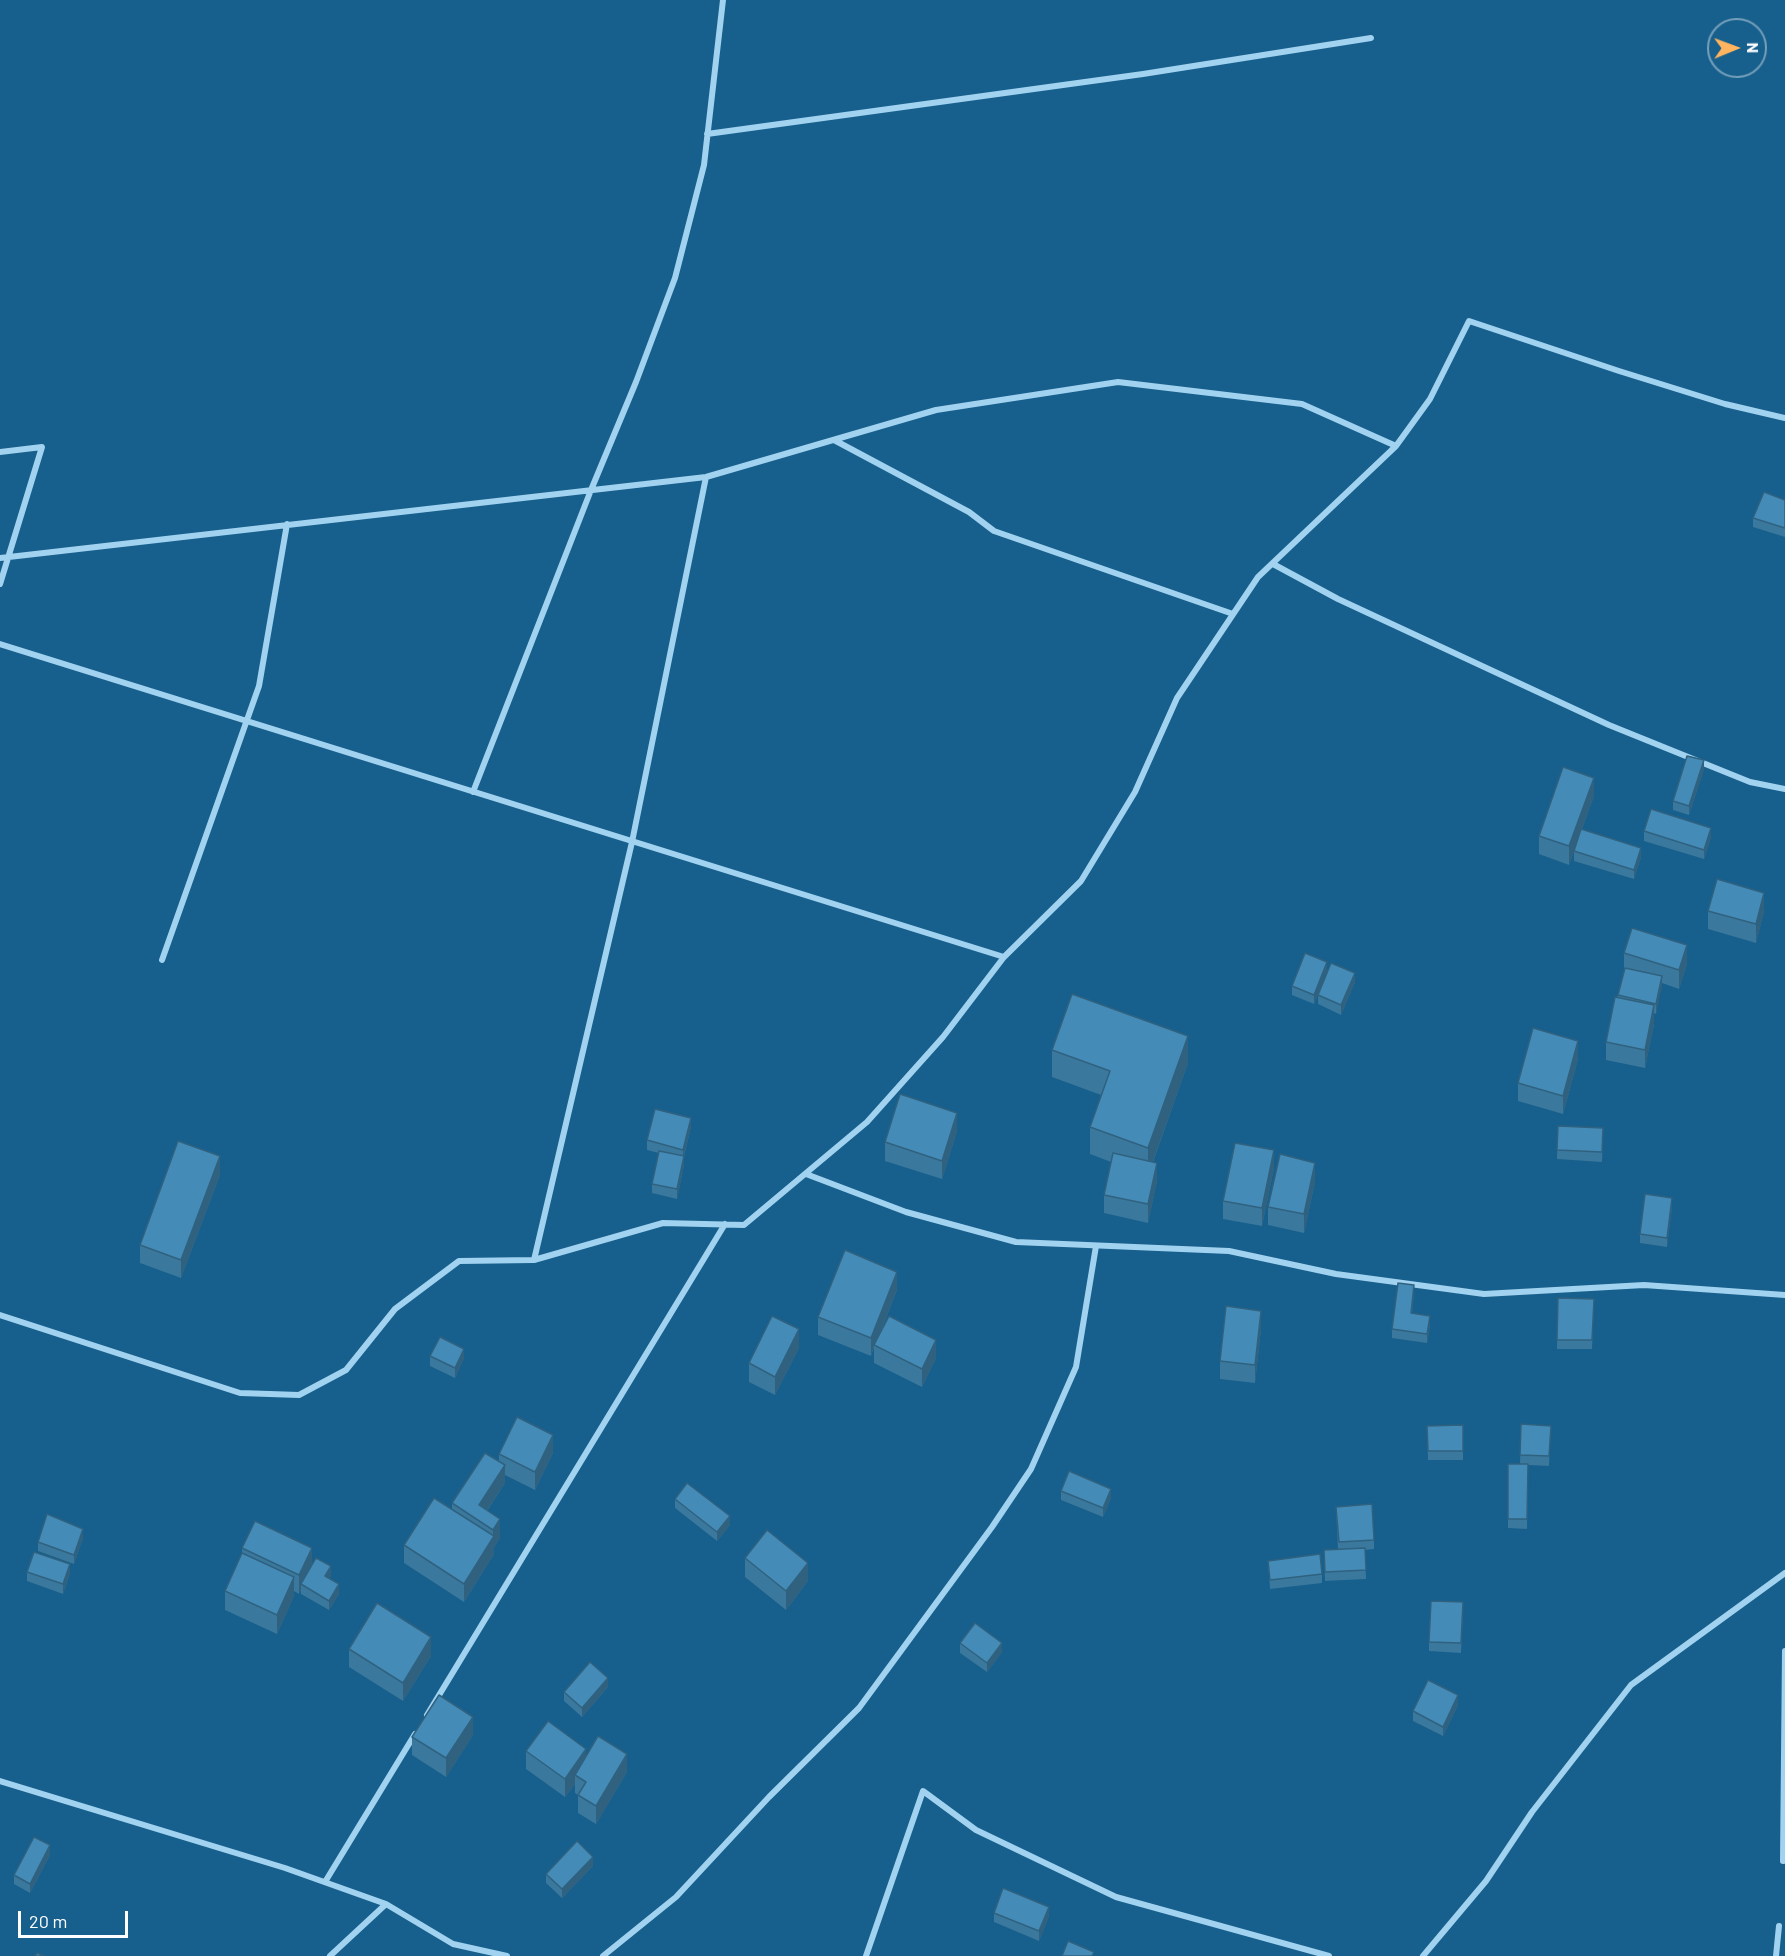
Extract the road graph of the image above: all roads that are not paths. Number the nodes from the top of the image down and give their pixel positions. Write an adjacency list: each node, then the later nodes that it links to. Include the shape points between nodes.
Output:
1 (723, 0): 3 (street)
2 (1371, 38): 3 (street)
3 (708, 134): 9 (street, via 704,165 675,278)
4 (1785, 418): 6 (street, via 1725,404 1469,321 1430,399)
5 (834, 440): 6 (street, via 936,410 1118,382 1302,404); 8 (street); 15 (street, via 969,512 994,531)
6 (1396, 446): 13 (street)
7 (0, 452): 11 (street, via 42,447)
8 (706, 477): 9 (street); 20 (street)
9 (591, 490): 10 (street); 19 (street)
10 (287, 524): 11 (street); 17 (street, via 259,686)
11 (10, 557): 12 (street); 14 (street)
12 (0, 558)
13 (1273, 564): 15 (street, via 1258,577); 18 (street, via 1338,599 1610,725 1750,782)
14 (0, 584)
15 (1233, 614): 21 (street, via 1177,698 1135,792 1081,881)
16 (0, 644): 17 (street)
17 (246, 722): 19 (street); 22 (street)
18 (1785, 789)
19 (473, 792): 20 (street)
20 (632, 842): 21 (street); 26 (street)
21 (1004, 957): 23 (street, via 944,1037 867,1122)
22 (162, 960)
23 (806, 1174): 24 (street, via 744,1225); 25 (street, via 906,1212 1016,1242)
24 (725, 1224): 26 (street, via 663,1223); 31 (street)
25 (1095, 1246): 27 (street, via 1229,1251 1336,1274 1484,1294 1644,1285); 40 (street, via 1076,1367 1031,1469 992,1527 859,1708 676,1897)
26 (534, 1260): 28 (street, via 459,1261 395,1309 346,1370 299,1395 240,1393)
27 (1785, 1295)
28 (0, 1315)
29 (1785, 1573): 43 (street, via 1631,1685 1532,1812 1486,1881)
30 (1785, 1652): 34 (street)
31 (424, 1720)
32 (417, 1730): 35 (street)
33 (0, 1781): 35 (street)
34 (1783, 1861)
35 (325, 1882): 36 (street)
36 (386, 1904): 38 (street); 39 (street, via 453,1944)
37 (1779, 1926): 44 (street)
38 (330, 1956)
39 (507, 1956)
40 (603, 1956)
41 (866, 1956): 42 (street, via 923,1791 975,1830 1116,1897)
42 (1329, 1956)
43 (1423, 1956)
44 (1776, 1956)

